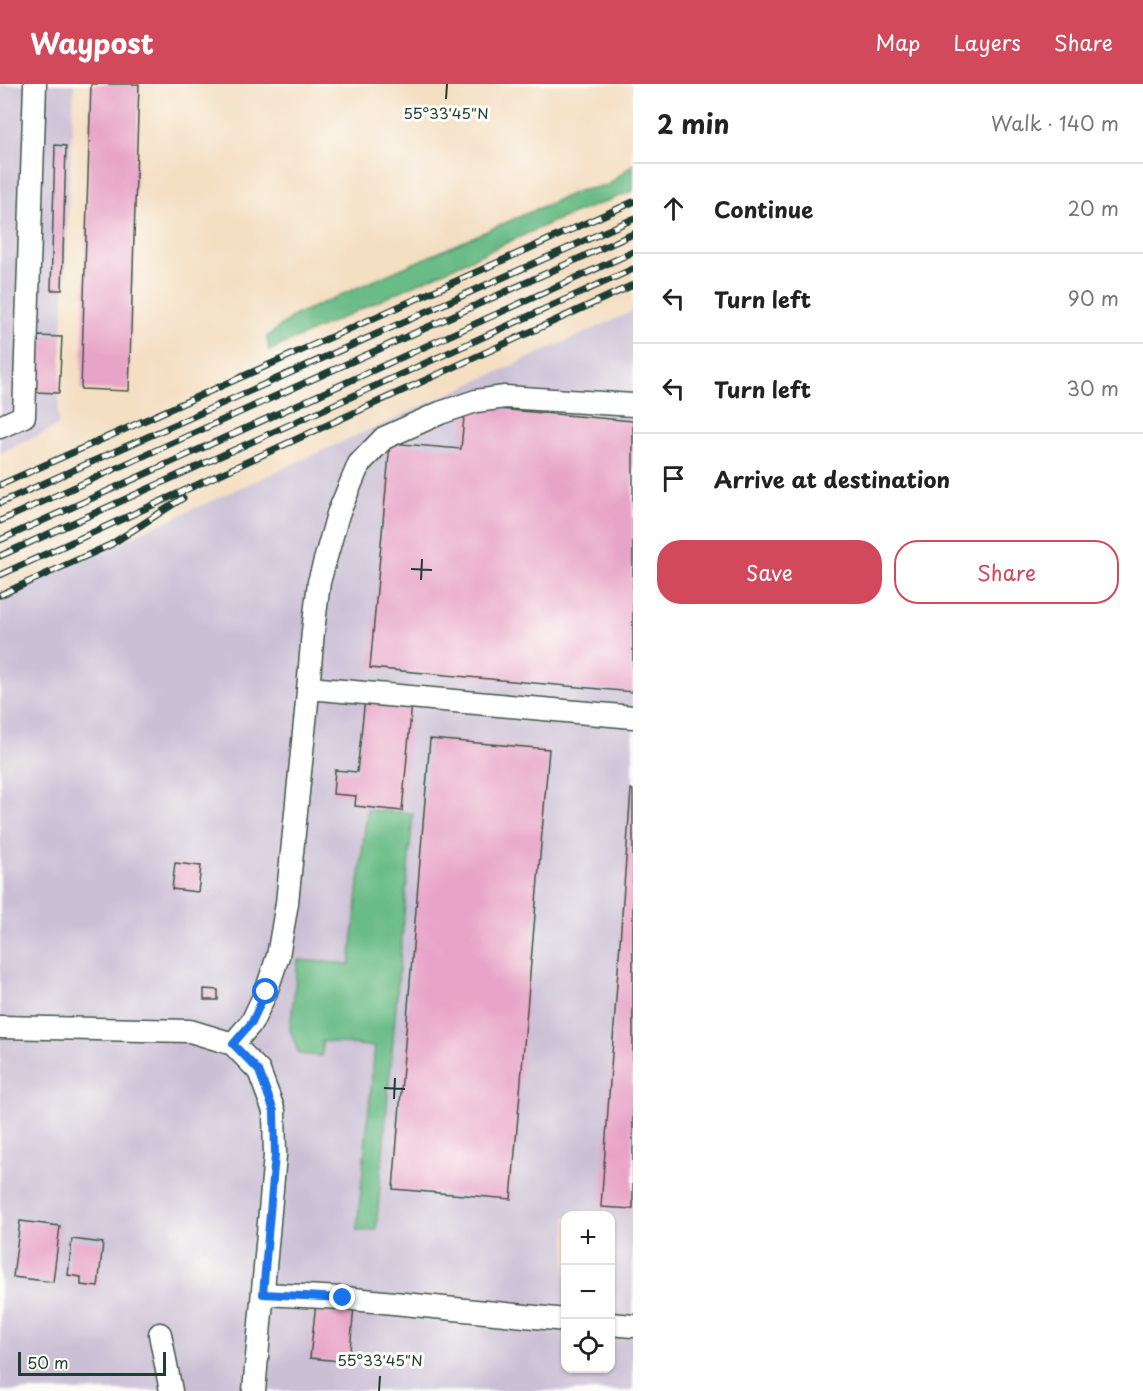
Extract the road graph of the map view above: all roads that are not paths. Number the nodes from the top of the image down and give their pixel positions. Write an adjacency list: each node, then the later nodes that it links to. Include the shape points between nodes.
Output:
1 (35, 84): 3 (street, via 24,416)
2 (633, 405): 4 (street, via 506,397 440,412 384,438 359,464 338,514 319,582)
3 (0, 427)
4 (309, 688): 5 (street); 7 (street, via 278,956 252,1022)
5 (633, 717)
6 (0, 1027): 7 (street, via 190,1031)
7 (233, 1044): 8 (street, via 259,1071 274,1111 275,1155)
8 (263, 1294): 9 (street); 14 (street)
9 (561, 1320)
10 (615, 1324): 11 (street)
11 (633, 1326)
12 (160, 1334): 13 (street)
13 (171, 1391)
14 (254, 1391)

